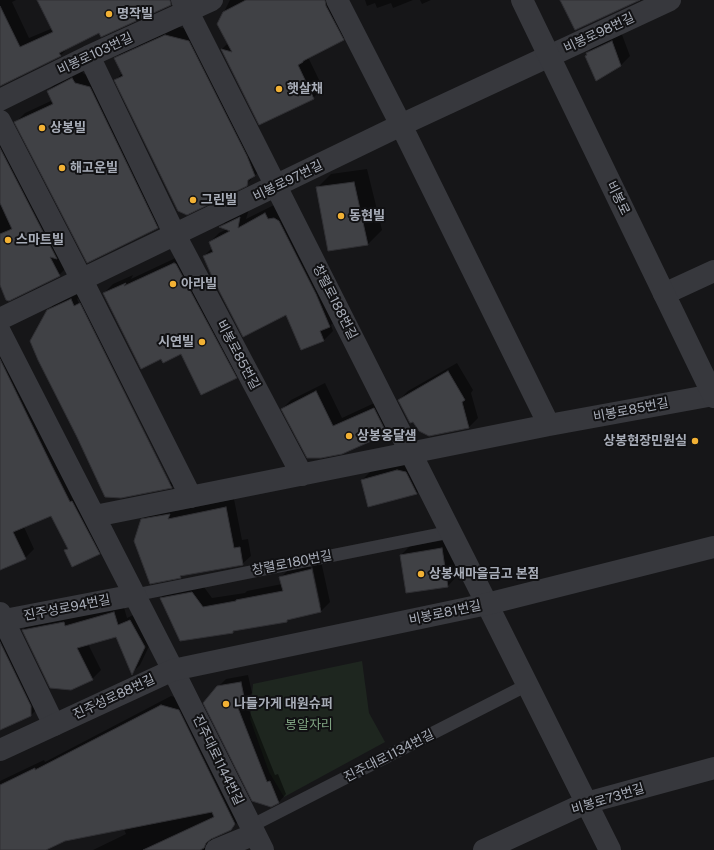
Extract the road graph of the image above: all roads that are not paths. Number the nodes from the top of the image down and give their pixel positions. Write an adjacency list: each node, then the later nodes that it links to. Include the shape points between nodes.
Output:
1 (212, 0): 5 (street, 비봉로103번길)
2 (337, 0): 10 (street)
3 (522, 0): 7 (street, 비봉로)
4 (670, 0): 7 (street, 비봉로98번길)
5 (185, 6): 6 (street, 비봉로103번길); 11 (street, 창렬로188번길)
6 (89, 56): 8 (street, 비봉로103번길); 12 (street)
7 (549, 56): 10 (street, 비봉로97번길); 15 (street, 비봉로)
8 (0, 100)
9 (0, 121): 14 (street)
10 (401, 125): 11 (street, 비봉로97번길); 19 (street)
11 (276, 187): 12 (street, 비봉로97번길); 20 (street, 창렬로188번길)
12 (175, 235): 14 (street, 비봉로97번길); 21 (street, 비봉로85번길)
13 (714, 270): 15 (street)
14 (82, 280): 16 (street, 비봉로97번길); 22 (street)
15 (664, 294): 18 (street, 비봉로)
16 (0, 319)
17 (0, 332): 23 (street)
18 (713, 396): 19 (street, 비봉로85번길)
19 (549, 425): 20 (street, 비봉로85번길)
20 (411, 453): 21 (street, 비봉로85번길); 24 (street, 창렬로188번길)
21 (302, 475): 22 (street, 비봉로85번길)
22 (191, 497): 23 (street, 비봉로85번길)
23 (95, 516): 26 (street)
24 (450, 532): 26 (lane, 창렬로180번길); 27 (street, 창렬로188번길)
25 (714, 547): 27 (street, 비봉로81번길)
26 (135, 595): 28 (street, 진주성로94번길); 29 (street)
27 (487, 604): 29 (street, 비봉로81번길); 30 (street)
28 (1, 618): 31 (street)
29 (173, 670): 31 (street, 진주성로88번길); 35 (street, 진주대로1144번길)
30 (527, 685): 34 (street); 35 (lane, 진주대로1134번길)
31 (54, 725): 32 (street, 진주성로88번길)
32 (0, 750)
33 (714, 768): 34 (street, 비봉로73번길)
34 (586, 803): 37 (street, 비봉로73번길); 38 (street)
35 (256, 837): 36 (street)
36 (216, 850)
37 (484, 850)
38 (610, 850)

